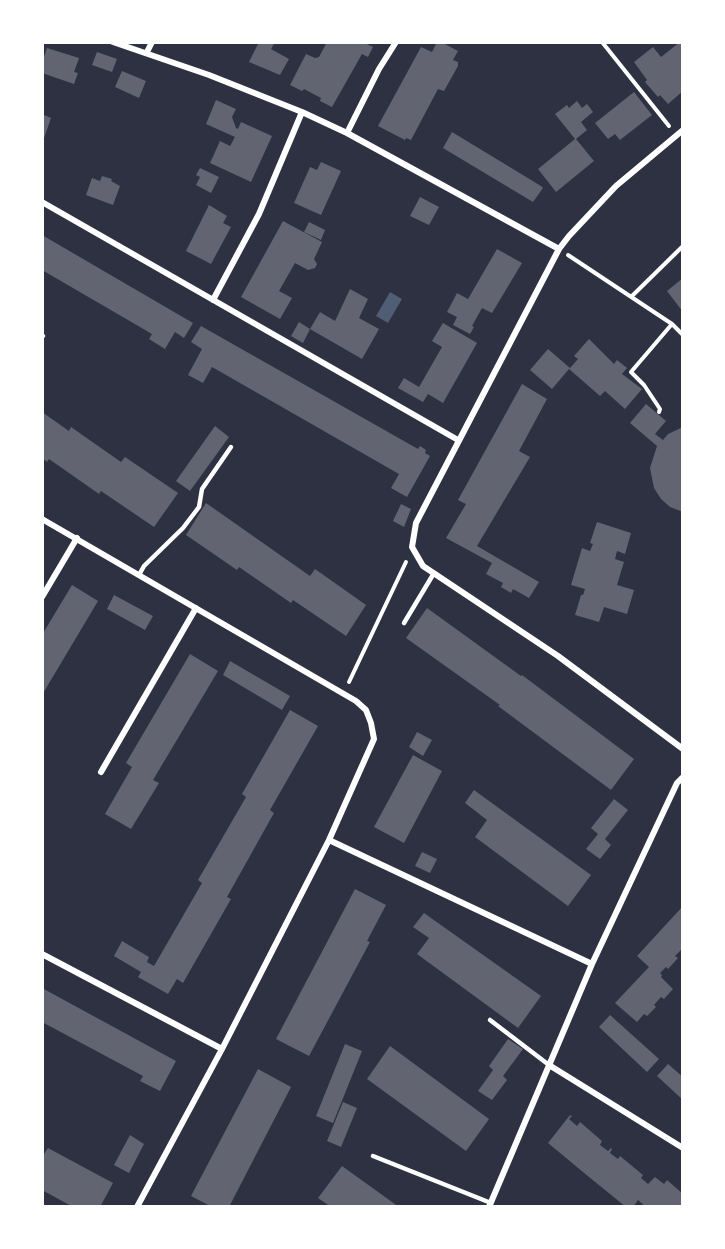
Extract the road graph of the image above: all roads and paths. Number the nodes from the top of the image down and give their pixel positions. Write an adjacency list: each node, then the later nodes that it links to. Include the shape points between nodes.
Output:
1 (113, 42): 5 (street)
2 (152, 42): 5 (street)
3 (396, 42): 8 (street)
4 (602, 42): 9 (path)
5 (147, 52): 6 (street)
6 (302, 112): 8 (street); 14 (street, via 259,214)
7 (683, 130): 9 (street)
8 (346, 133): 12 (street)
9 (676, 135): 12 (street, via 616,186)
10 (42, 202): 14 (street)
11 (683, 246): 13 (path)
12 (559, 249): 13 (path); 18 (street)
13 (632, 297): 15 (path)
14 (213, 300): 18 (street)
15 (672, 324): 16 (path); 17 (path, via 631,372 645,385)
16 (683, 335)
17 (659, 412)
18 (458, 440): 22 (street, via 416,523)
19 (231, 447): 24 (lane, via 202,489 199,507)
20 (42, 519): 21 (street)
21 (76, 538): 24 (street); 25 (street)
22 (412, 548): 23 (street, via 423,566); 28 (path)
23 (434, 573): 27 (lane); 29 (street, via 558,656)
24 (139, 575): 26 (street)
25 (42, 597)
26 (196, 608): 28 (street); 30 (street)
27 (404, 624)
28 (343, 694): 32 (street, via 366,710 374,739)
29 (683, 749)
30 (101, 772)
31 (683, 777): 34 (street)
32 (329, 840): 34 (street); 36 (street)
33 (42, 954): 36 (street)
34 (592, 964): 37 (street)
35 (490, 1020): 37 (lane)
36 (222, 1049): 41 (street)
37 (549, 1065): 38 (street); 40 (street)
38 (683, 1148)
39 (373, 1156): 40 (lane)
40 (490, 1205)
41 (137, 1207)

